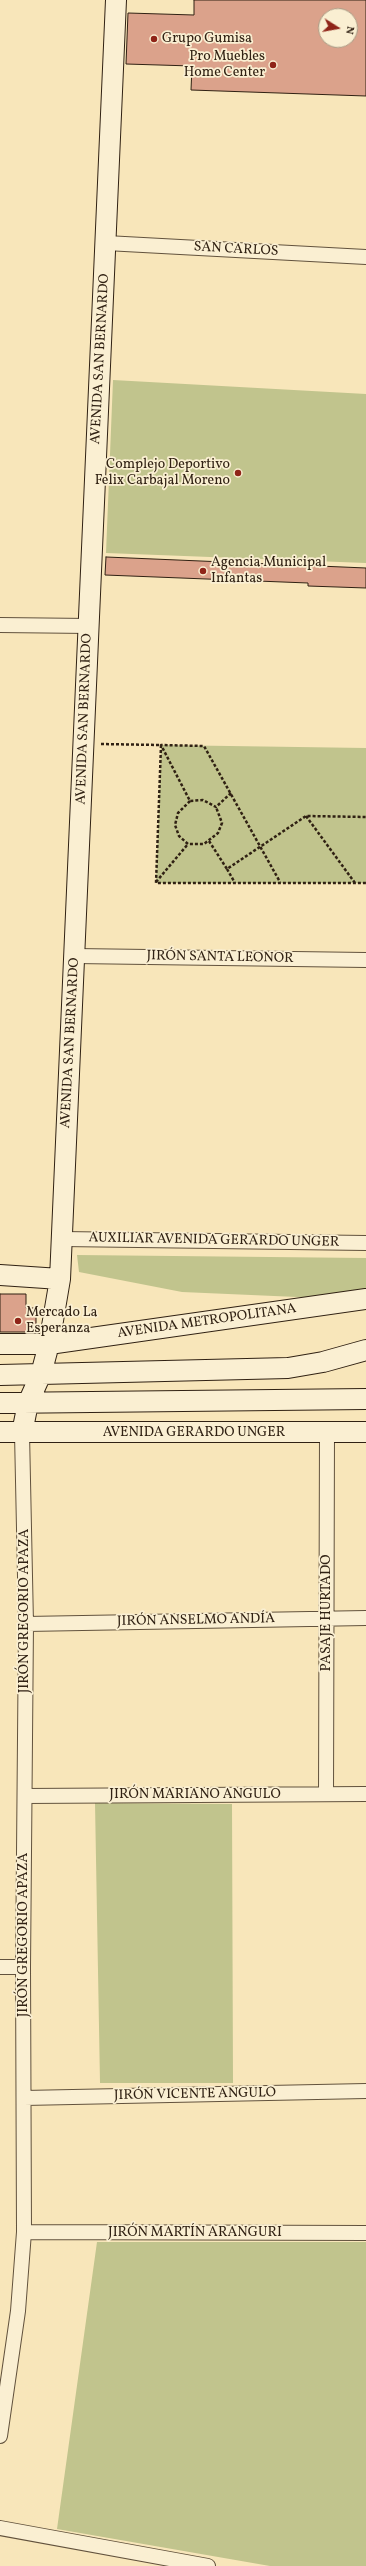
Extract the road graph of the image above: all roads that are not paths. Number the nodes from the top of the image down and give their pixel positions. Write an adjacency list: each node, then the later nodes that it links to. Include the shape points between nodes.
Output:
1 (116, 0): 2 (street, AVENIDA SAN BERNARDO)
2 (106, 243): 3 (street, SAN CARLOS); 5 (street, AVENIDA SAN BERNARDO)
3 (366, 256)
4 (0, 625): 5 (street)
5 (89, 626): 6 (street, AVENIDA SAN BERNARDO)
6 (75, 956): 7 (street, JIRÓN SANTA LEONOR); 8 (street, AVENIDA SAN BERNARDO)
7 (366, 960)
8 (62, 1239): 9 (street, AUXILIAR AVENIDA GERARDO UNGER); 11 (street, AVENIDA SAN BERNARDO)
9 (366, 1243)
10 (0, 1275): 11 (street)
11 (60, 1279): 14 (street, AVENIDA SAN BERNARDO)
12 (366, 1299): 14 (street, AVENIDA METROPOLITANA)
13 (0, 1344): 14 (street, AVENIDA METROPOLITANA)
14 (49, 1344): 16 (street, AVENIDA SAN BERNARDO)
15 (366, 1350): 16 (street, via 323,1362 288,1368)
16 (40, 1374): 17 (street); 19 (street, AVENIDA SAN BERNARDO)
17 (0, 1375)
18 (366, 1399): 19 (street)
19 (28, 1402): 20 (street); 23 (street, AVENIDA SAN BERNARDO)
20 (0, 1403)
21 (0, 1432): 23 (street)
22 (366, 1432): 24 (street, AVENIDA GERARDO UNGER)
23 (22, 1433): 24 (street, AVENIDA GERARDO UNGER); 27 (street, JIRÓN GREGORIO APAZA)
24 (327, 1433): 26 (street, PASAJE HURTADO)
25 (366, 1618): 26 (street, JIRÓN ANSELMO ANDÍA)
26 (328, 1619): 27 (street, JIRÓN ANSELMO ANDÍA); 28 (street, PASAJE HURTADO)
27 (26, 1624): 30 (street, JIRÓN GREGORIO APAZA)
28 (326, 1794): 29 (street, JIRÓN MARIANO ANGULO); 30 (street, JIRÓN MARIANO ANGULO)
29 (366, 1794)
30 (25, 1796): 32 (street, JIRÓN GREGORIO APAZA)
31 (0, 1967): 32 (street)
32 (23, 1967): 34 (street, JIRÓN GREGORIO APAZA)
33 (366, 2091): 34 (street, JIRÓN VICENTE ANGULO)
34 (24, 2098): 35 (street, JIRÓN GREGORIO APAZA)
35 (24, 2232): 36 (street, JIRÓN MARTÍN ARANGURI); 37 (street, JIRÓN GREGORIO APAZA, via 18,2311)
36 (366, 2233)
37 (0, 2436)
38 (0, 2528): 39 (street)
39 (208, 2566)

